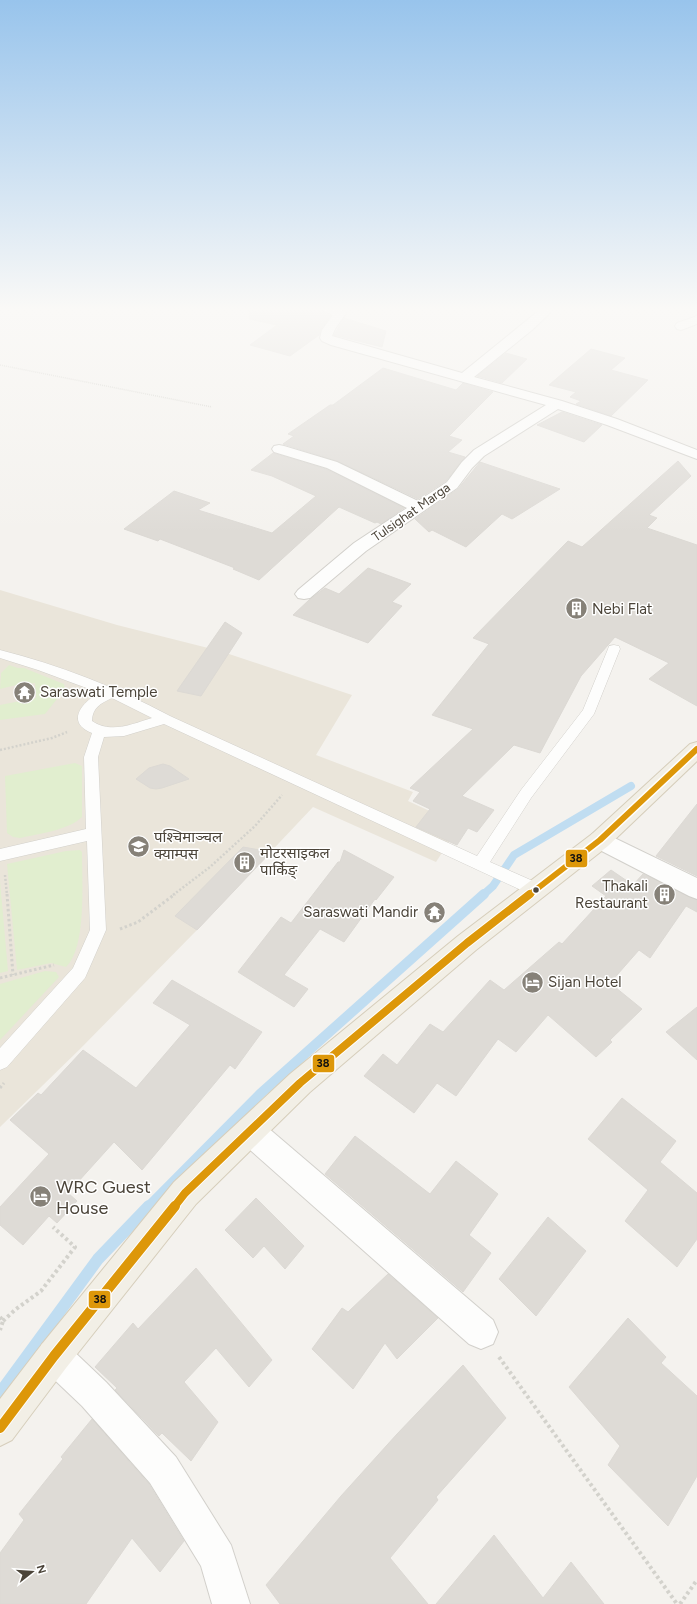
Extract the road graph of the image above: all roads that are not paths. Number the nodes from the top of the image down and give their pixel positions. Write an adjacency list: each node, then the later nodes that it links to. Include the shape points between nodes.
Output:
1 (482, 383): 2 (street)
2 (558, 404): 4 (street); 5 (street, Tulsighat Marga, via 479,453 452,485)
3 (279, 449): 5 (street, via 332,465)
4 (697, 455)
5 (418, 507): 6 (street, Tulsighat Marga, via 360,548)
6 (304, 594)
7 (614, 649): 16 (lane, via 589,711 526,794)
8 (0, 654): 9 (lane)
9 (111, 693): 10 (lane, via 132,701); 11 (lane, via 96,699 84,715)
10 (164, 719): 11 (lane, via 117,733 108,734); 16 (lane)
11 (92, 728): 13 (lane)
12 (697, 749): 14 (main road)
13 (94, 833): 15 (lane); 19 (lane, via 98,930 79,973)
14 (600, 840): 17 (street); 18 (main road)
15 (2, 854)
16 (481, 863): 18 (lane)
17 (697, 889)
18 (536, 890): 20 (main road, via 393,1003 300,1083)
19 (0, 1061)
20 (250, 1131): 21 (street); 22 (main road, via 185,1193)
21 (481, 1332)
22 (54, 1356): 23 (main road); 24 (street, via 94,1394 163,1470 218,1558)
23 (0, 1428)
24 (231, 1604)

